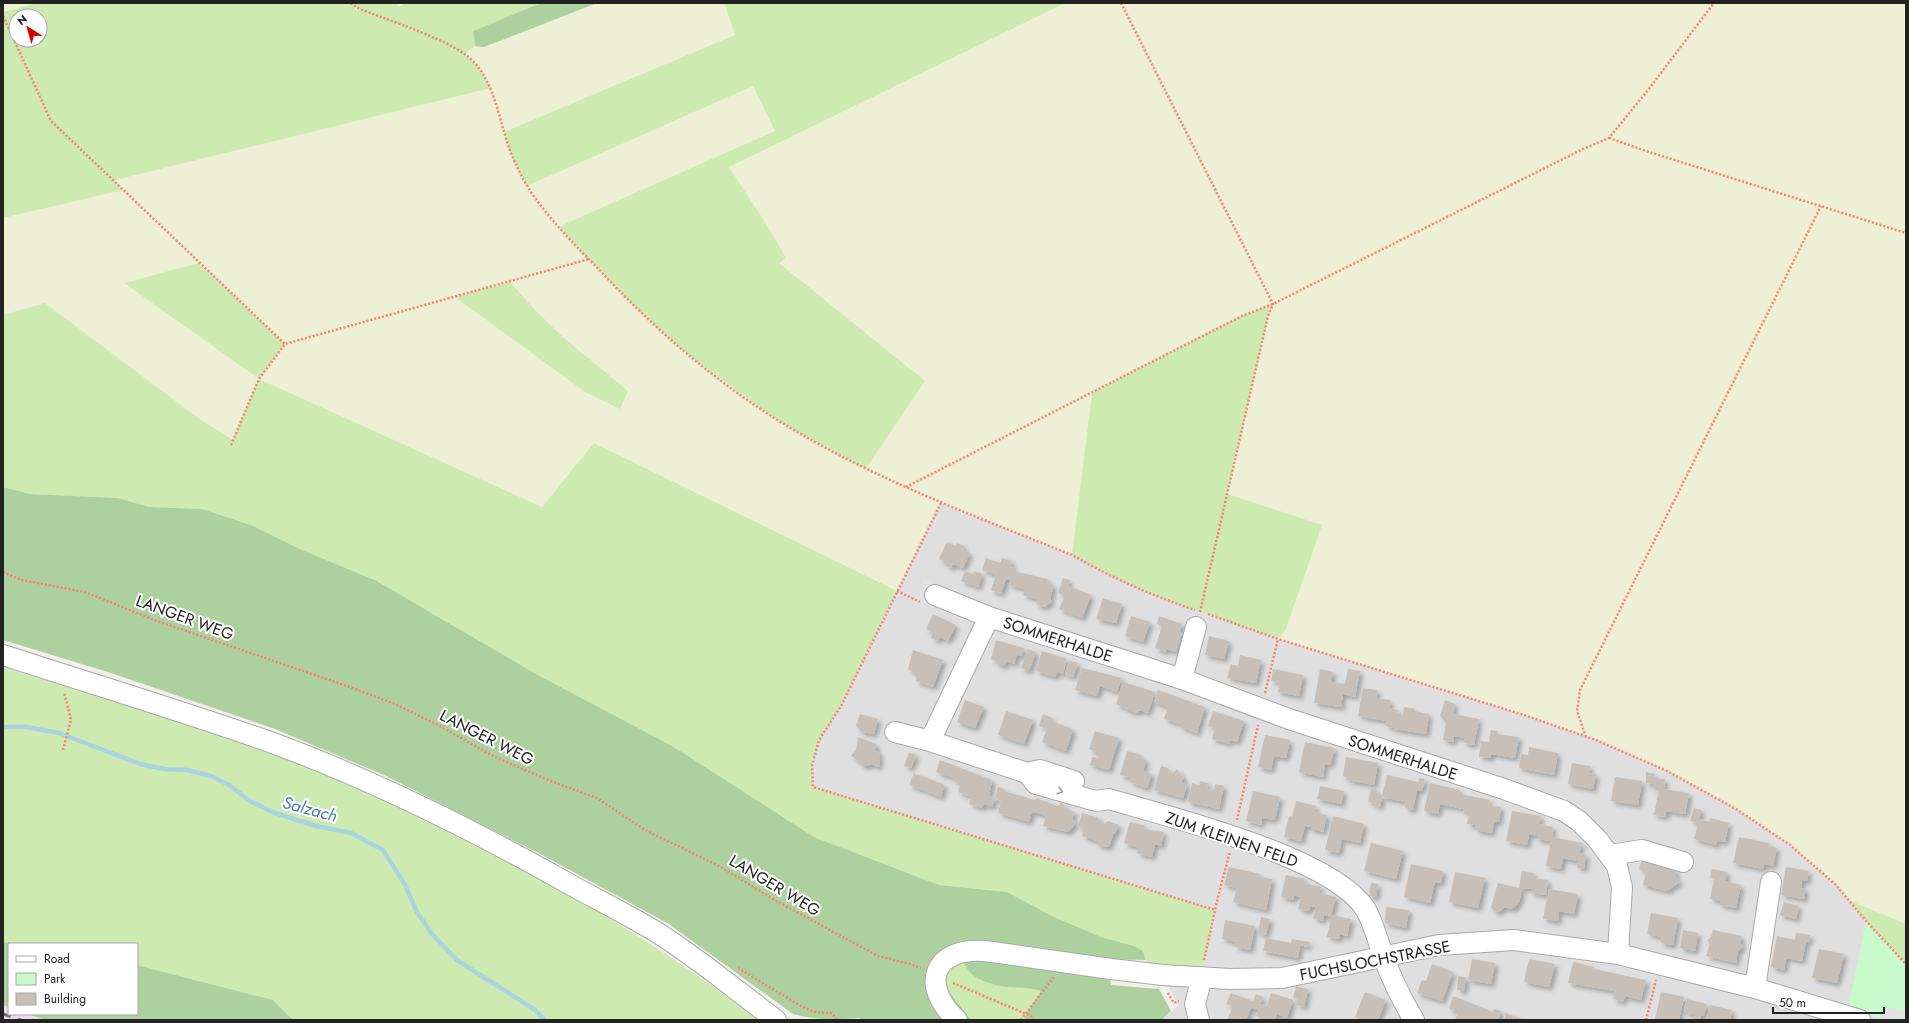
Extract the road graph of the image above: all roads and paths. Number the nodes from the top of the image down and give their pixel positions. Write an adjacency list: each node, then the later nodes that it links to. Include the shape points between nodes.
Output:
1 (351, 3): 8 (path, via 445,44 465,54 474,62 491,88 512,157 527,186 558,226)
2 (1121, 3): 9 (path)
3 (1714, 3): 5 (path)
4 (3, 16): 10 (path, via 51,121)
5 (1609, 138): 6 (path); 9 (path)
6 (1821, 206): 7 (path); 24 (path, via 1580,690 1577,711)
7 (1906, 233)
8 (589, 259): 10 (path); 12 (path, via 662,333 747,399 806,437)
9 (1273, 304): 12 (path, via 1242,316); 17 (path, via 1268,316)
10 (285, 344): 11 (path, via 259,379)
11 (231, 445)
12 (906, 487): 13 (path)
13 (941, 503): 17 (path, via 1072,555 1167,600); 32 (path, via 841,706 819,740 812,766 813,787)
14 (3, 572): 38 (path, LANGER WEG, via 21,580 86,592 157,621 395,704 495,757 597,798 645,830 718,866 785,906 878,956 910,964)
15 (935, 595): 16 (street, SOMMERHALDE)
16 (989, 617): 21 (street, SOMMERHALDE); 25 (street)
17 (1198, 619): 18 (path); 21 (street)
18 (1278, 639): 22 (path); 24 (path, via 1524,715)
19 (3, 655): 20 (street)
20 (60, 673): 26 (path, via 71,720); 45 (street, via 271,743 375,786 462,827 658,933)
21 (1182, 679): 22 (street, SOMMERHALDE)
22 (1261, 710): 27 (path); 29 (street, SOMMERHALDE, via 1564,811 1579,821)
23 (896, 732): 25 (street, ZUM KLEINEN FELD)
24 (1586, 737): 35 (path, via 1665,770 1736,809 1790,845 1836,885)
25 (930, 741): 34 (street, ZUM KLEINEN FELD, via 1027,773 1036,784 1096,801 1109,799 1234,836 1312,868 1350,891 1366,910)
26 (63, 750)
27 (1238, 815)
28 (1232, 846): 32 (path)
29 (1610, 855): 30 (street, via 1642,850); 33 (street, SOMMERHALDE, via 1617,866 1622,887)
30 (1683, 862)
31 (1771, 882): 40 (street)
32 (1215, 910): 39 (path)
33 (1618, 954): 34 (street, FUCHSLOCHSTRASSE, via 1514,940 1439,945); 36 (street, FUCHSLOCHSTRASSE)
34 (1383, 957): 39 (street, FUCHSLOCHSTRASSE, via 1282,978); 50 (street, ZUM KLEINEN FELD, via 1398,994)
35 (1906, 964)
36 (1660, 966): 40 (street, FUCHSLOCHSTRASSE); 51 (path)
37 (1060, 974): 43 (path, via 1054,976)
38 (937, 975): 39 (street, FUCHSLOCHSTRASSE, via 940,963 948,956 955,952 973,950 1111,969); 43 (path, LANGER WEG); 46 (street, via 936,990 940,1000)
39 (1202, 978): 42 (street)
40 (1755, 988): 44 (street, FUCHSLOCHSTRASSE)
41 (1167, 991): 42 (path, via 1174,1003 1184,999)
42 (1196, 1000): 49 (street)
43 (1026, 1014): 47 (path); 48 (path)
44 (1847, 1018)
45 (776, 1020)
46 (957, 1020)
47 (1021, 1020)
48 (1033, 1020)
49 (1199, 1020)
50 (1414, 1020)
51 (1646, 1020)

